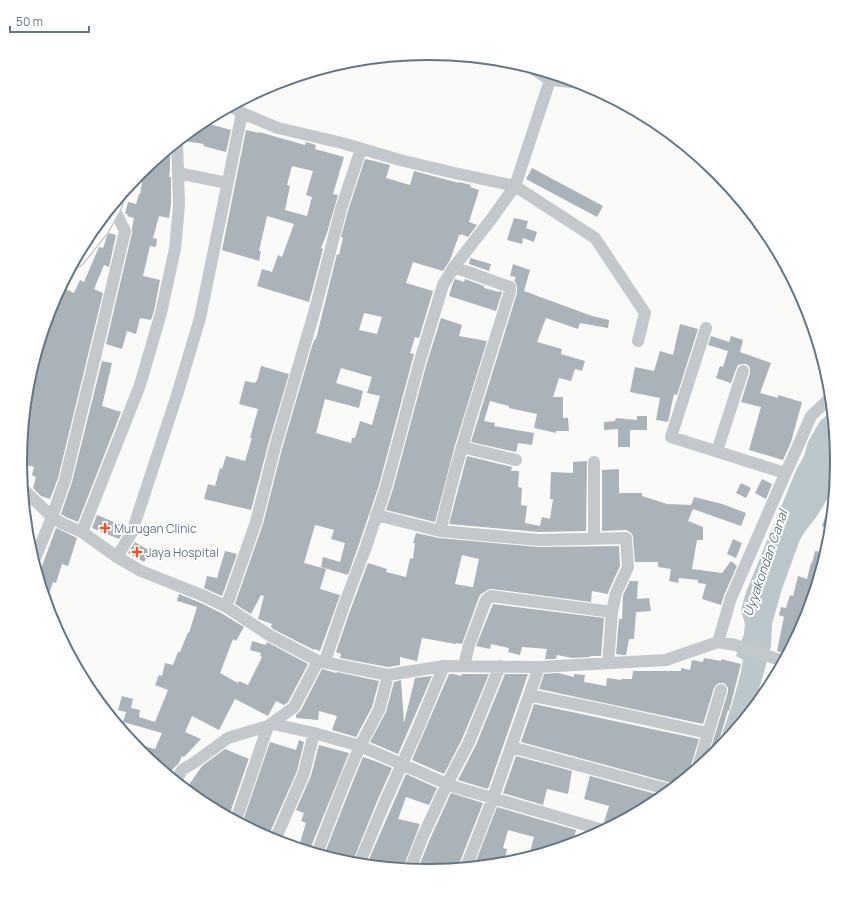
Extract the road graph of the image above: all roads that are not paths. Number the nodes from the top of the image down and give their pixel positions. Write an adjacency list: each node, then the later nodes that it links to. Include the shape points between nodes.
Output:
1 (550, 80): 8 (street)
2 (237, 110): 3 (street)
3 (242, 113): 4 (street, via 278,128); 7 (street)
4 (361, 148): 8 (street, via 436,169); 28 (street, via 341,210 256,522)
5 (177, 149): 6 (street)
6 (178, 173): 7 (street); 23 (street, via 179,206 175,249 161,312 140,385)
7 (227, 183): 27 (street, via 200,318 132,532)
8 (515, 186): 10 (street); 12 (street, via 595,238 645,313)
9 (116, 210): 22 (street, via 125,231 67,473)
10 (454, 267): 15 (street, via 510,287); 21 (street, via 439,297)
11 (706, 328): 16 (street, via 671,437)
12 (638, 341)
13 (743, 371): 16 (street)
14 (826, 402): 19 (street, via 811,416)
15 (462, 447): 17 (street); 24 (street)
16 (716, 452): 19 (street)
17 (516, 460)
18 (594, 462): 25 (street)
19 (786, 473): 30 (street, via 731,598)
20 (28, 494): 22 (street)
21 (376, 515): 24 (street); 32 (street)
22 (52, 517): 23 (street); 26 (street)
23 (82, 532): 27 (street)
24 (440, 532): 25 (street, via 540,540)
25 (594, 539): 29 (street, via 626,538 628,567 616,593)
26 (38, 552)
27 (116, 557): 28 (street, via 141,571)
28 (225, 606): 32 (street, via 268,635)
29 (612, 612): 33 (street); 35 (street, via 491,596 483,606)
30 (718, 642): 31 (street); 33 (street, via 666,660)
31 (779, 659)
32 (322, 661): 38 (street); 41 (street, via 294,707)
33 (608, 663): 37 (street)
34 (444, 666): 35 (street); 38 (street); 47 (street)
35 (464, 666): 36 (street)
36 (500, 666): 37 (street); 49 (street, via 469,742)
37 (539, 667): 40 (street)
38 (388, 676): 44 (street, via 378,710)
39 (721, 690): 43 (street)
40 (528, 695): 43 (street); 45 (street)
41 (271, 725): 42 (street); 48 (street, via 228,738 182,770); 52 (street)
42 (314, 733): 44 (street); 54 (street, via 304,773)
43 (708, 733): 46 (street)
44 (360, 746): 47 (street); 55 (street)
45 (511, 747): 50 (street); 51 (street)
46 (701, 756)
47 (402, 764): 49 (street); 56 (street)
48 (179, 776)
49 (447, 784): 51 (street); 58 (street)
50 (663, 788)
51 (493, 798): 53 (street); 57 (street)
52 (238, 815)
53 (592, 828)
54 (278, 834)
55 (319, 848)
56 (362, 858)
57 (468, 861)
58 (412, 863)

